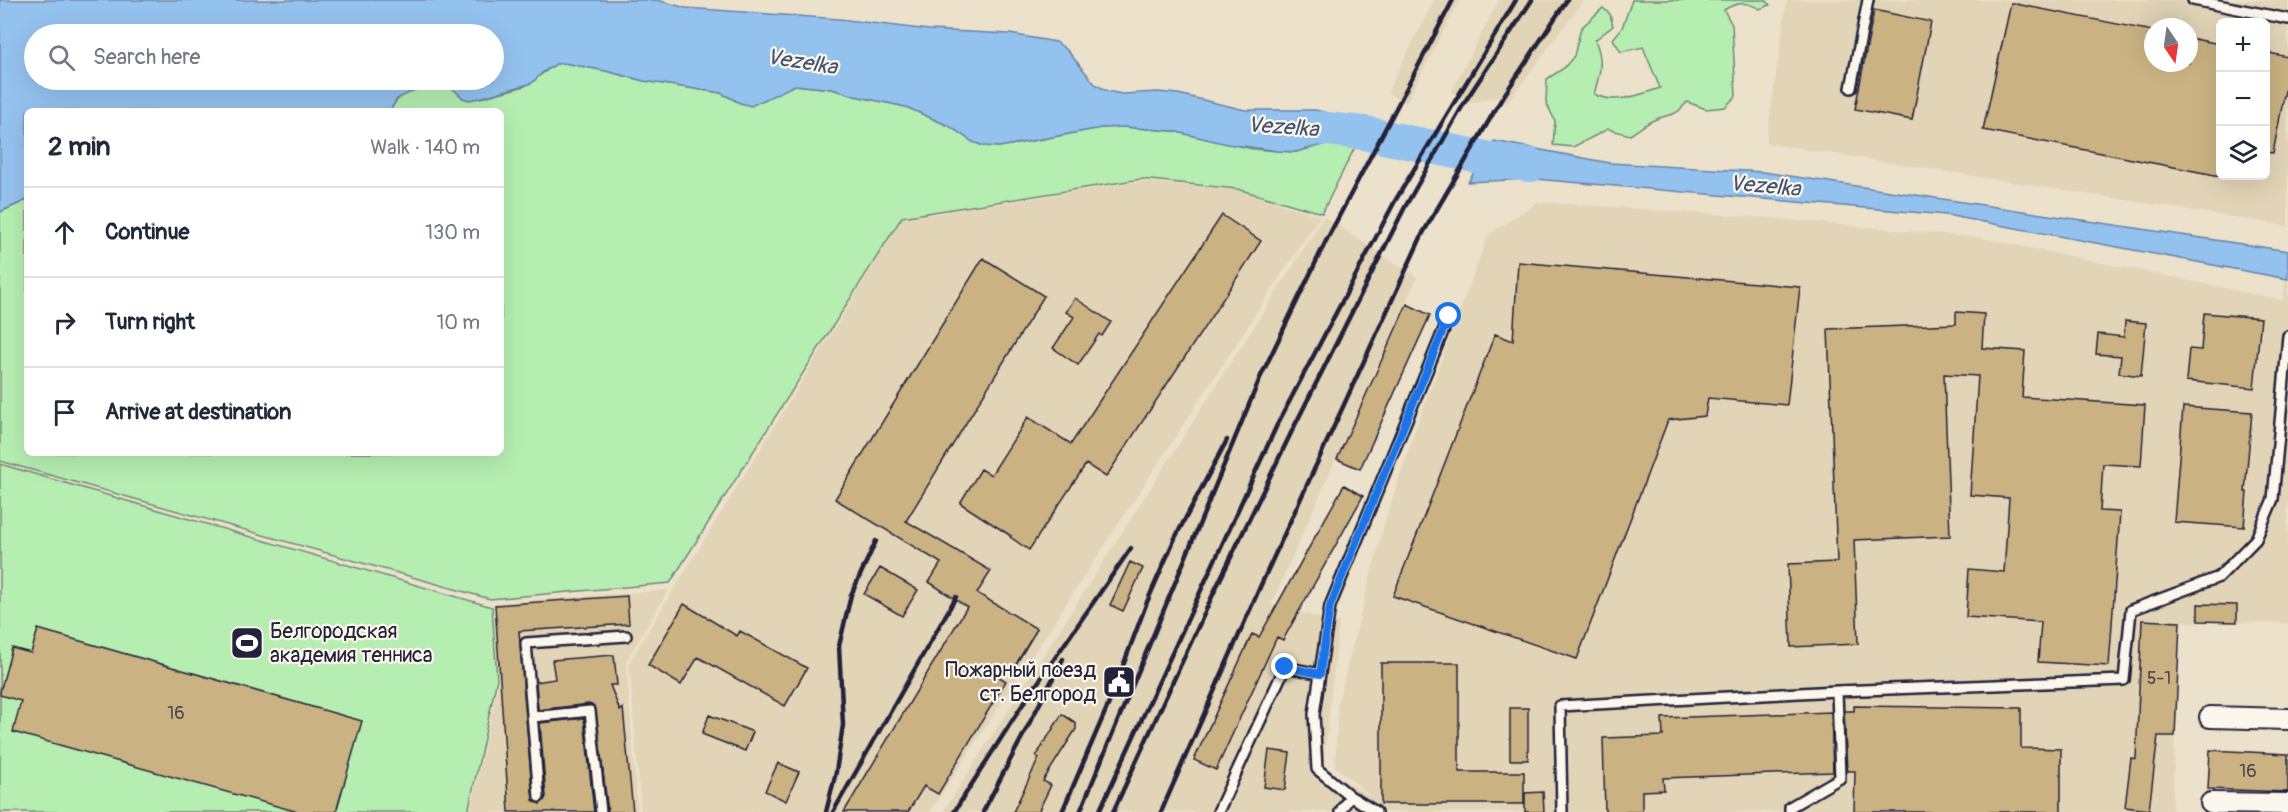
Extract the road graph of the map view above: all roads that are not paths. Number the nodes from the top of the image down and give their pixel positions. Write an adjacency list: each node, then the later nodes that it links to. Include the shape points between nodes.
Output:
1 (1868, 0): 4 (lane)
2 (2193, 0): 3 (lane)
3 (2288, 19)
4 (1851, 88)
5 (1449, 316): 8 (lane, via 1330,606)
6 (2288, 336): 9 (lane, via 2273,499 2256,538 2219,577 2131,610 2124,680)
7 (626, 636): 10 (lane, via 526,643)
8 (1320, 674): 13 (lane, via 1314,714 1317,769); 18 (lane, via 1285,667)
9 (1837, 691): 21 (lane, via 1560,706); 22 (lane, via 1840,778 1790,807)
10 (533, 717): 14 (lane); 17 (lane, via 590,711)
11 (2210, 717): 12 (street)
12 (2288, 719)
13 (1350, 796): 19 (lane); 20 (lane)
14 (540, 797)
15 (2211, 802): 16 (street)
16 (2288, 804)
17 (601, 812)
18 (1218, 812)
19 (1340, 812)
20 (1376, 812)
21 (1562, 812)
22 (1790, 812)

